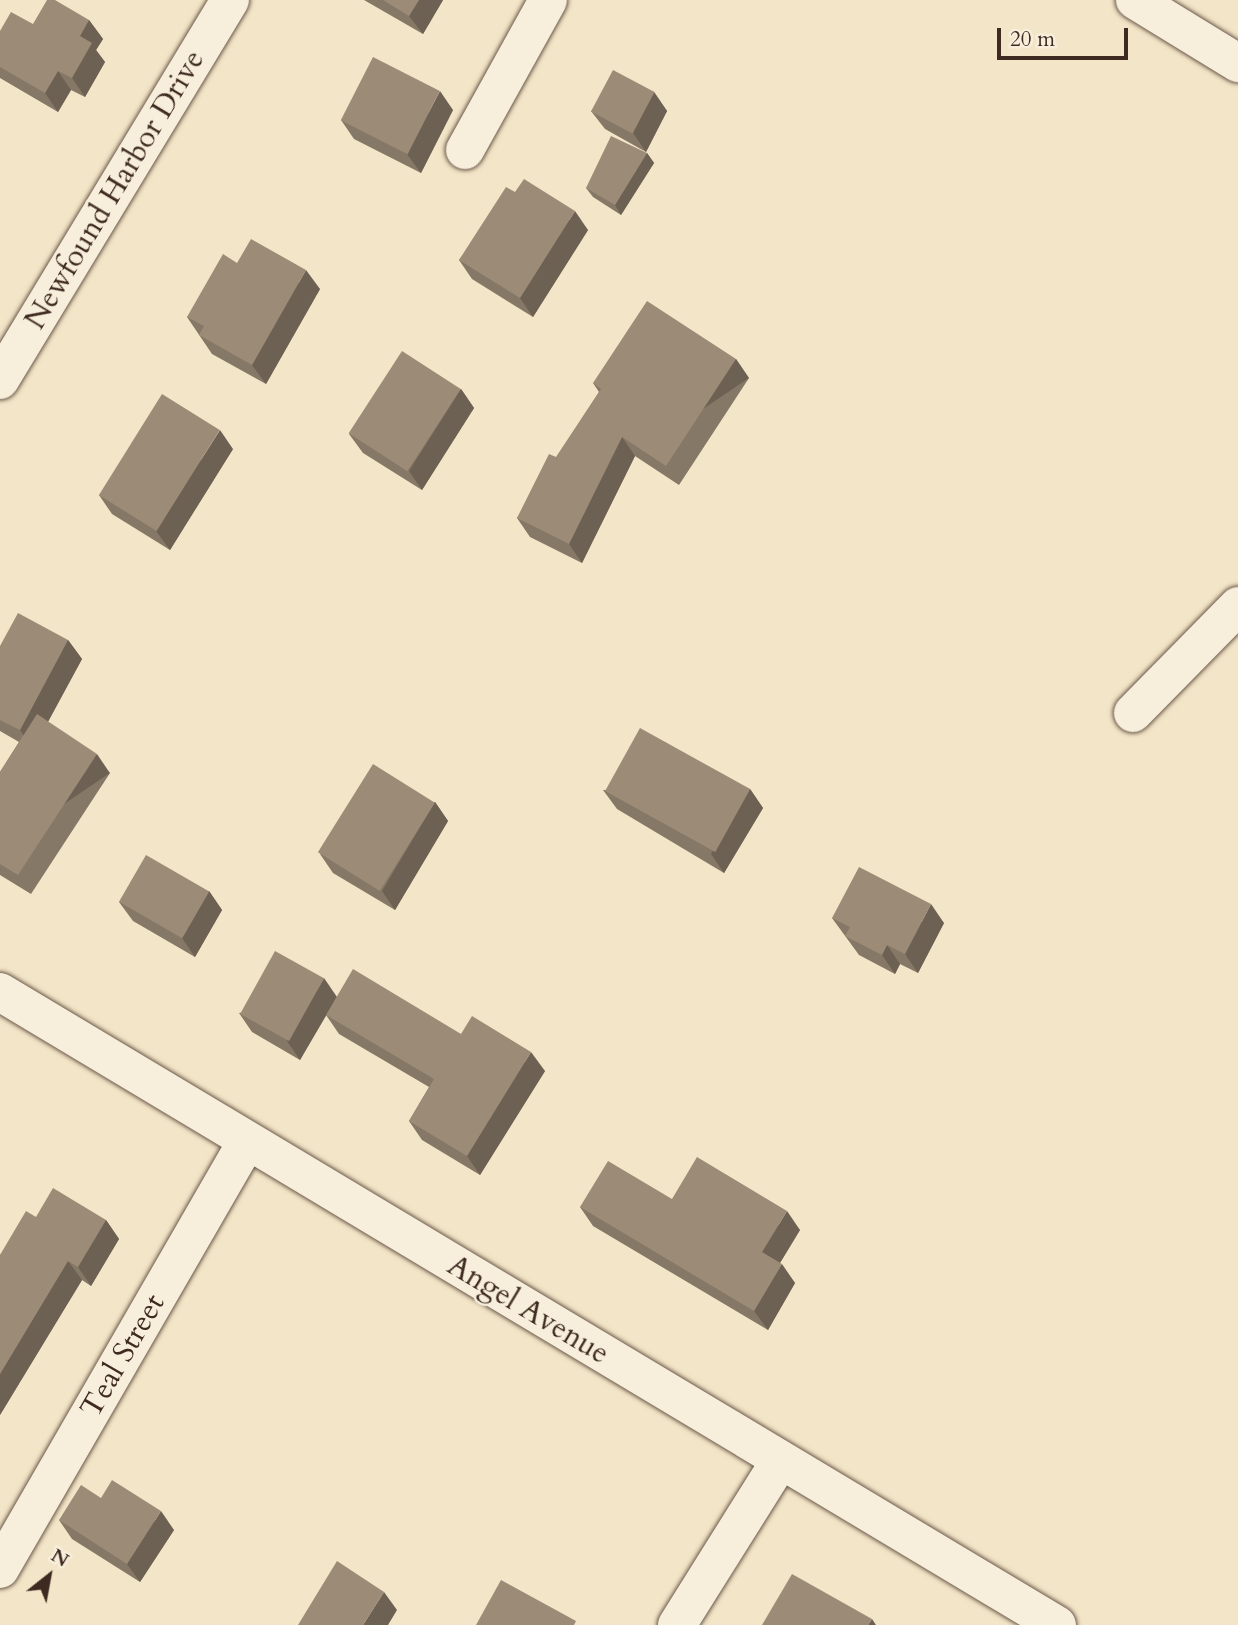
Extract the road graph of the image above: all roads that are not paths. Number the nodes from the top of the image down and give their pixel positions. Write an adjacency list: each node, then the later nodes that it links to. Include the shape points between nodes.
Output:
1 (230, 0): 6 (street, Newfound Harbor Drive)
2 (548, 0): 5 (street)
3 (1135, 0): 4 (street)
4 (1238, 63)
5 (465, 150)
6 (0, 380)
7 (1238, 606): 8 (street)
8 (1133, 713)
9 (0, 992): 10 (street, Angel Avenue)
10 (246, 1143): 11 (street, Angel Avenue); 12 (street, Teal Street)
11 (780, 1461): 13 (street); 14 (street, Angel Avenue)
12 (0, 1569)
13 (677, 1625)
14 (1058, 1625)

